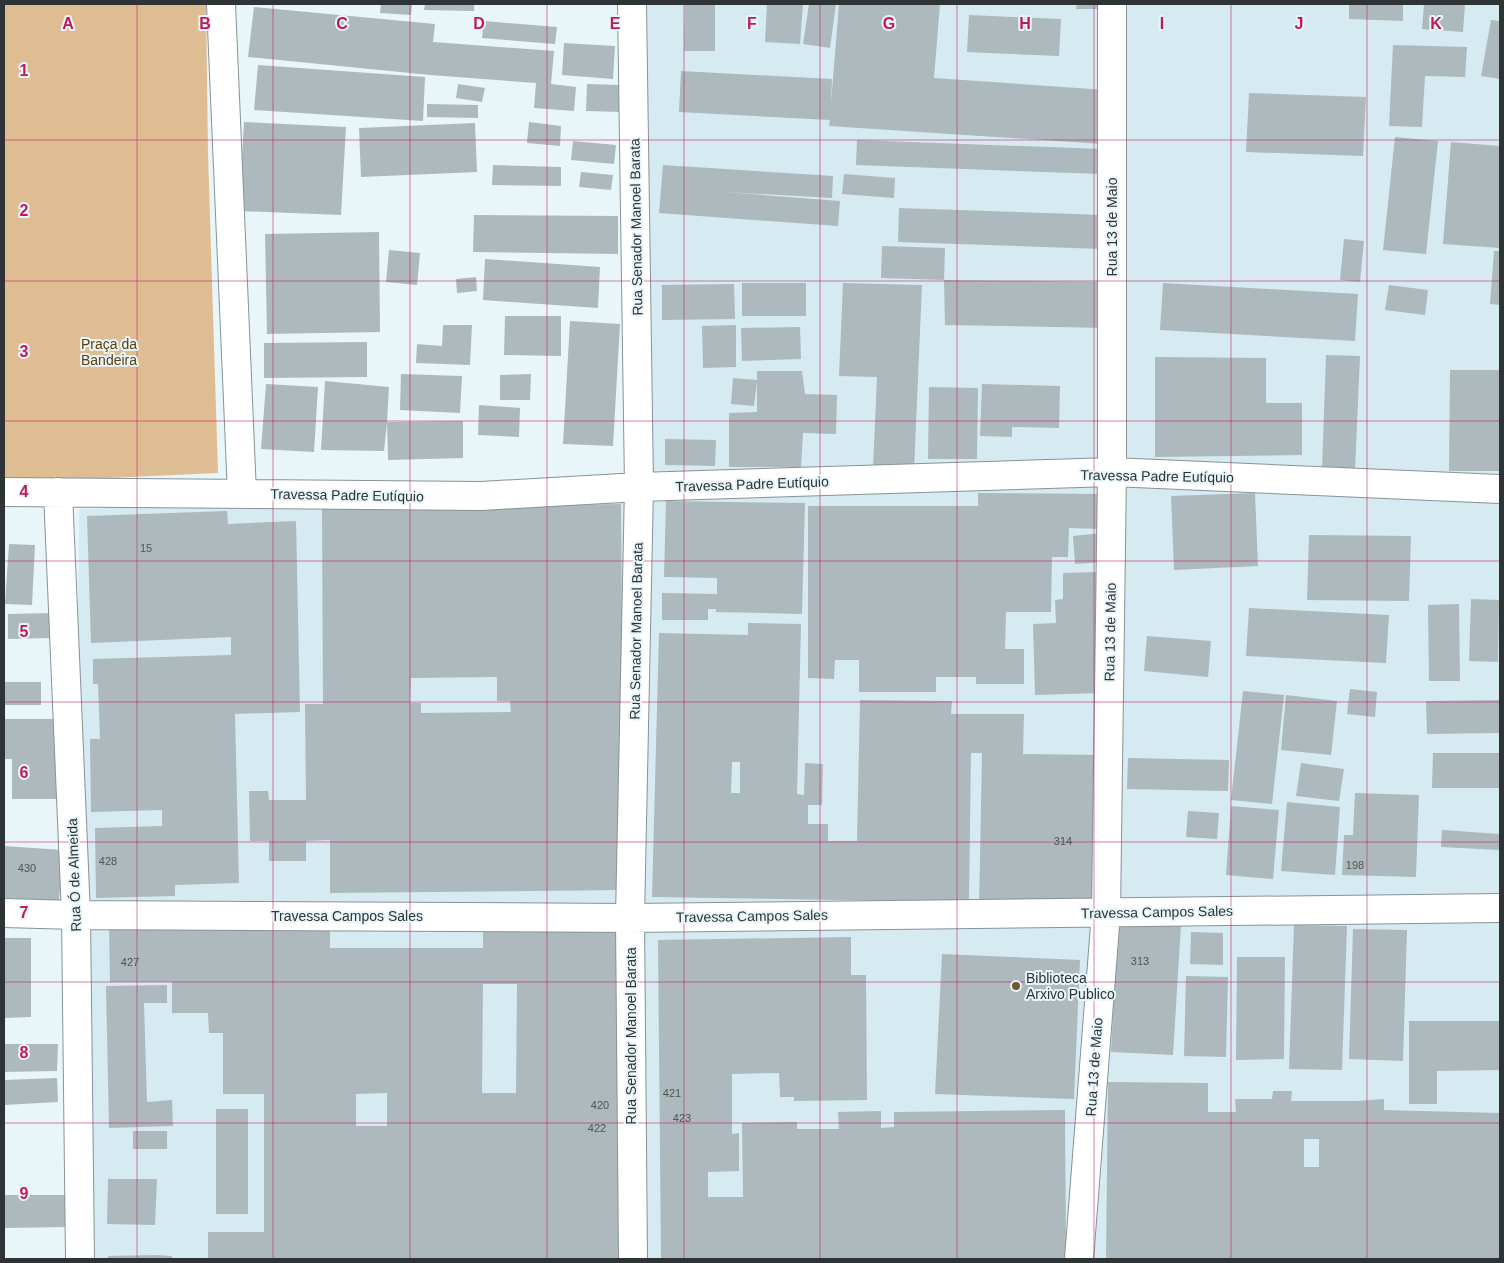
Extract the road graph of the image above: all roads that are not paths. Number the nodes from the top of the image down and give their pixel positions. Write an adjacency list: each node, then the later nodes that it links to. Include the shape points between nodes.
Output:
1 (221, 4): 9 (street)
2 (632, 4): 5 (street, Rua Senador Manoel Barata)
3 (1112, 4): 4 (street, Rua 13 de Maio)
4 (1112, 472): 5 (street, Travessa Padre Eutíquio); 6 (street, Travessa Padre Eutíquio); 11 (street, Rua 13 de Maio)
5 (639, 487): 9 (street, Travessa Padre Eutíquio, via 481,496); 14 (street, Rua Senador Manoel Barata)
6 (1500, 489)
7 (4, 492): 8 (street, Travessa Padre Eutíquio)
8 (58, 492): 9 (street, Travessa Padre Eutíquio); 13 (street, Rua Ó de Almeida)
9 (242, 494)
10 (1500, 908): 11 (street, Travessa Campos Sales)
11 (1106, 912): 14 (street, Travessa Campos Sales); 17 (street, Rua 13 de Maio)
12 (4, 913): 13 (street, Travessa Campos Sales)
13 (76, 915): 14 (street, Travessa Campos Sales); 15 (street, Rua Ó de Almeida)
14 (630, 918): 16 (street, Rua Senador Manoel Barata)
15 (80, 1259)
16 (633, 1259)
17 (1079, 1259)

